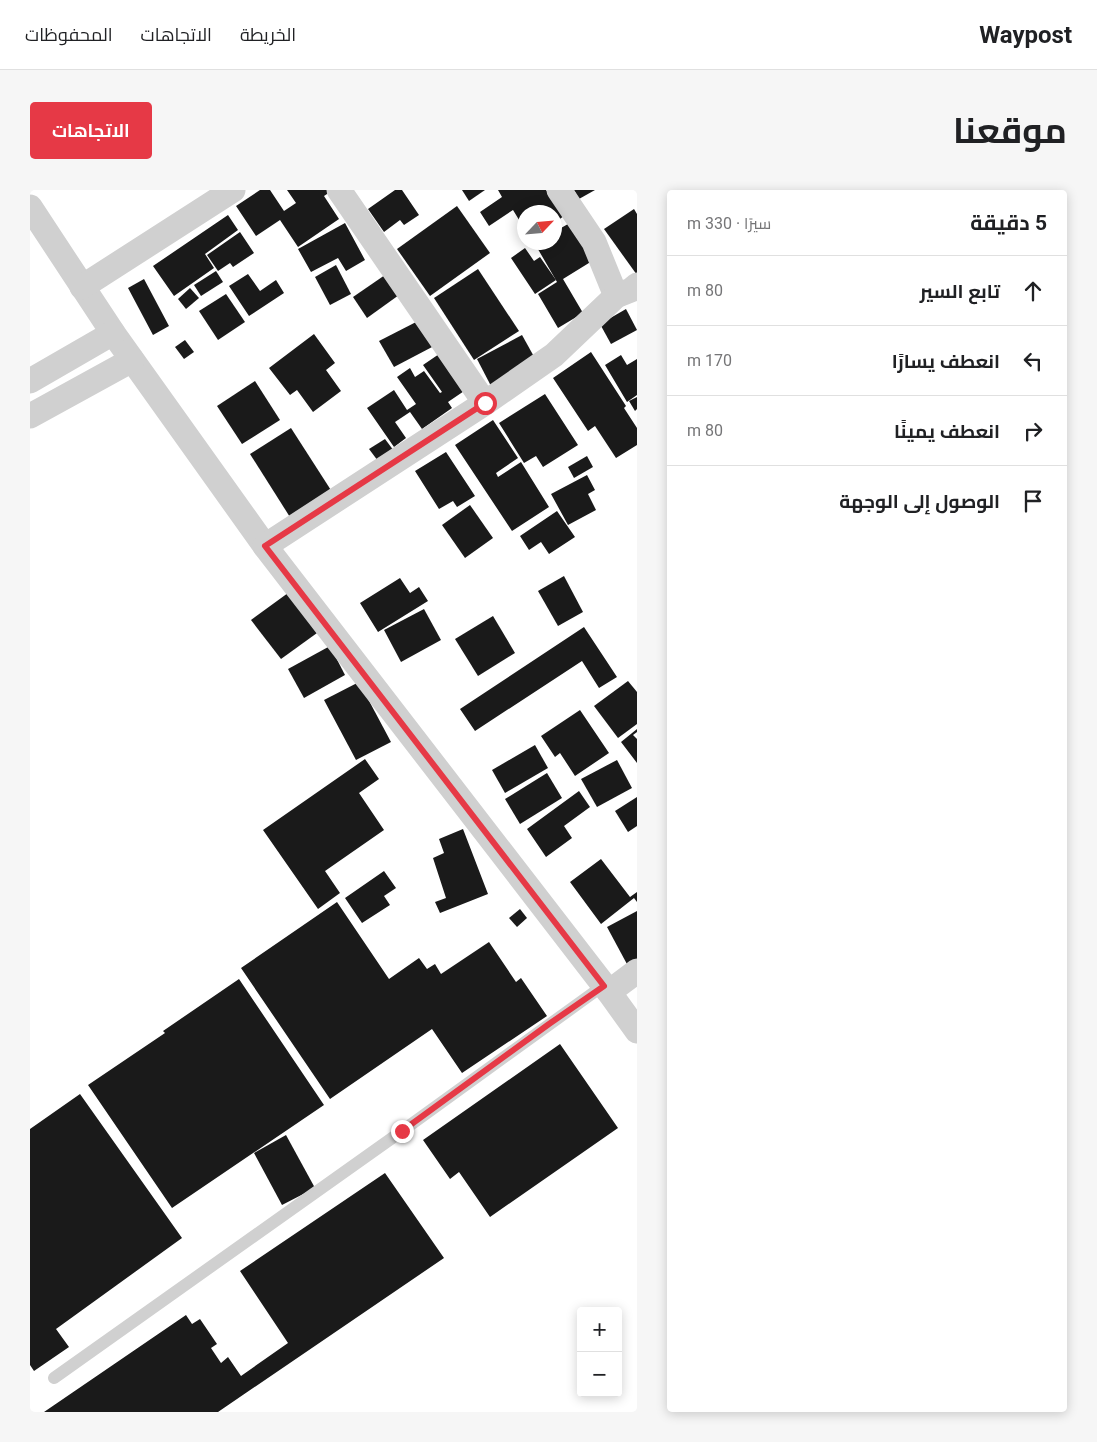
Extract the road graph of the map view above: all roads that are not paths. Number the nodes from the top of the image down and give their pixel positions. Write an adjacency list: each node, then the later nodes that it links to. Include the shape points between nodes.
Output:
1 (233, 190): 5 (street)
2 (339, 190): 10 (street)
3 (559, 190): 6 (street)
4 (30, 207): 5 (street)
5 (82, 287): 7 (street)
6 (630, 293): 10 (street, via 554,355)
7 (113, 333): 8 (street); 9 (street)
8 (132, 360): 11 (street); 12 (street)
9 (30, 381)
10 (485, 403): 12 (street)
11 (30, 416)
12 (265, 546): 14 (street)
13 (637, 970): 14 (street)
14 (606, 989): 15 (street); 16 (lane, via 549,1024)
15 (637, 1030)
16 (54, 1378)

